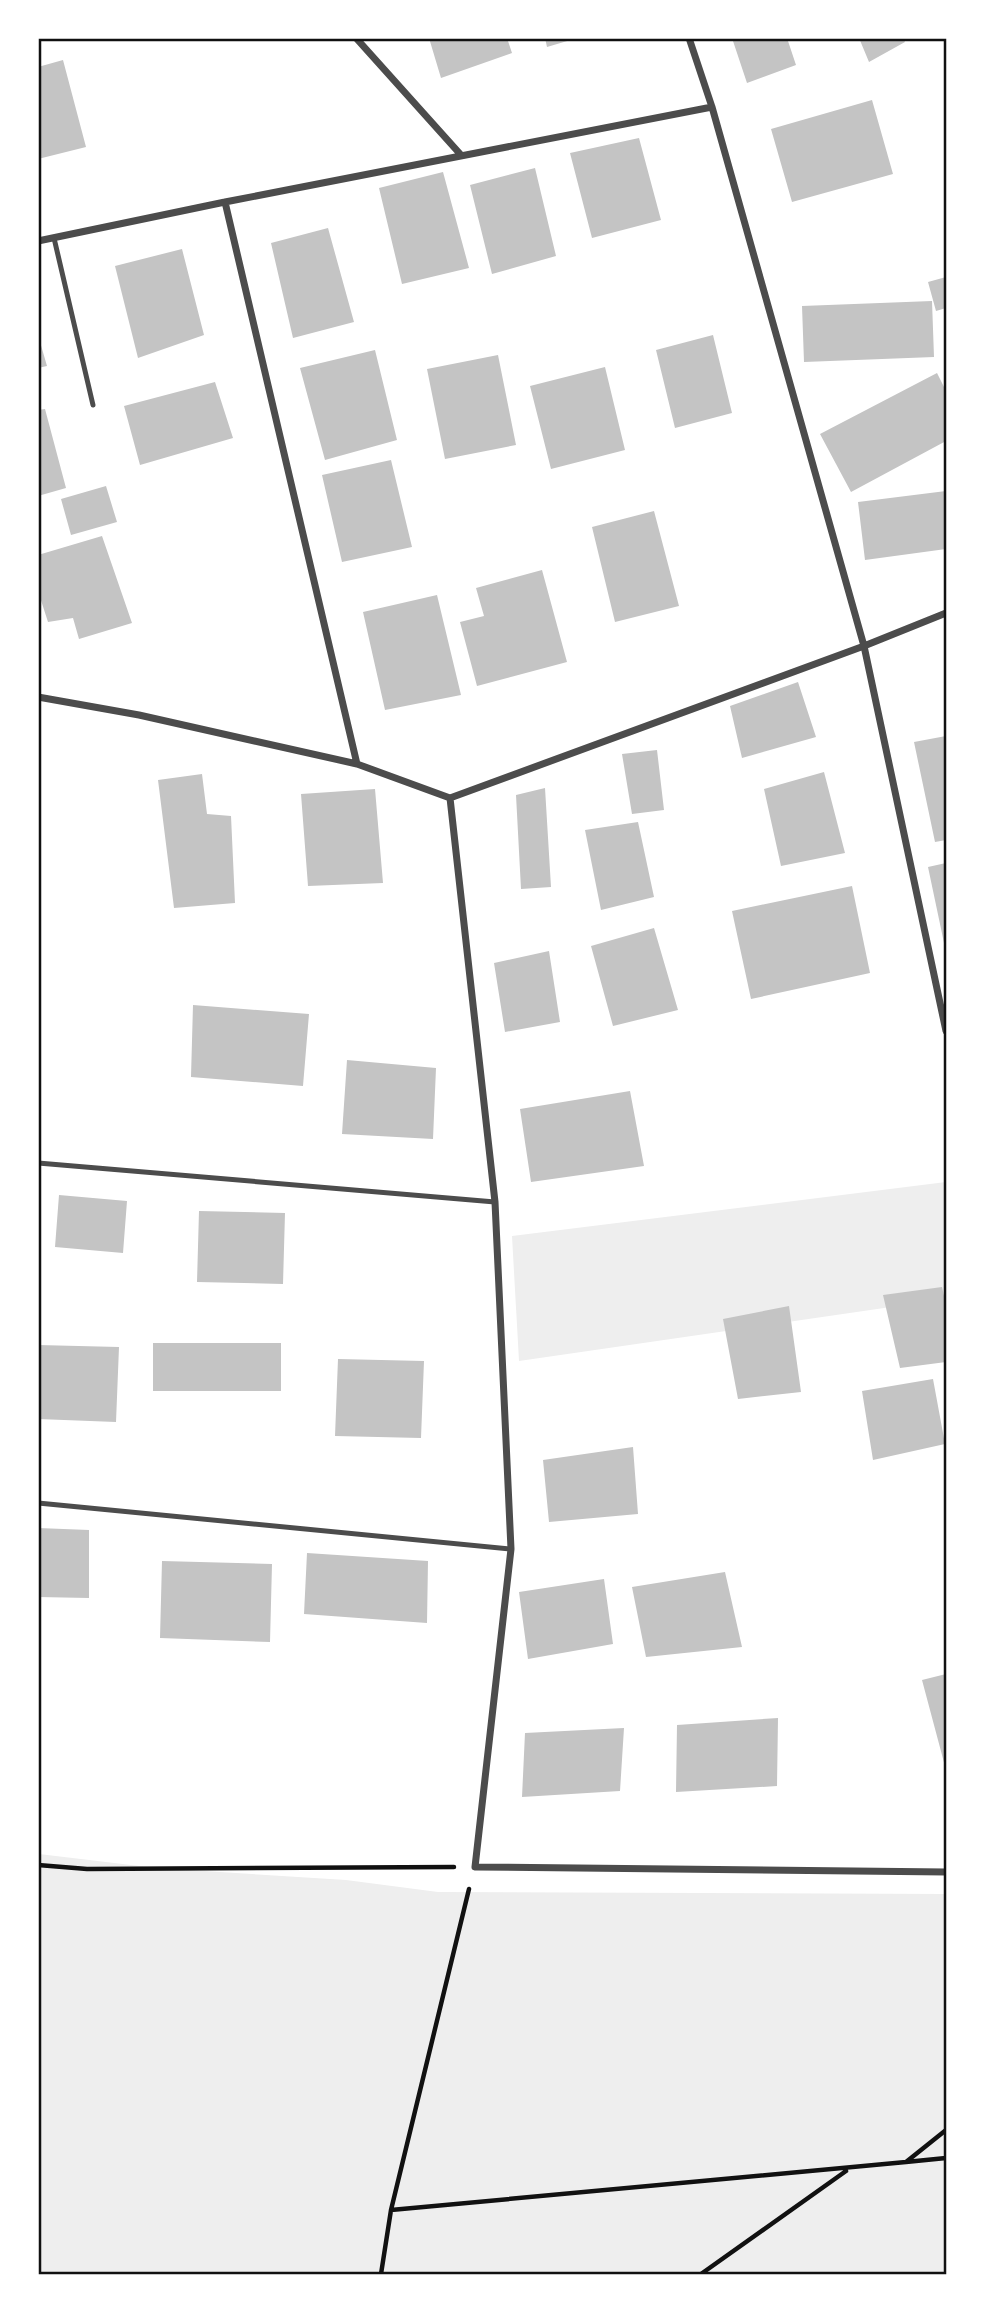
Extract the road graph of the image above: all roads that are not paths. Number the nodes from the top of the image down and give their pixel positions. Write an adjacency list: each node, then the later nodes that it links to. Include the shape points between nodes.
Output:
1 (356, 38): 4 (street)
2 (689, 38): 3 (street)
3 (712, 107): 4 (street); 10 (street)
4 (461, 155): 5 (street)
5 (225, 202): 6 (street); 12 (street)
6 (54, 238): 7 (street); 8 (lane)
7 (38, 241)
8 (93, 405)
9 (947, 613): 10 (street)
10 (864, 646): 13 (street); 14 (street)
11 (38, 697): 12 (street)
12 (357, 764): 13 (street)
13 (450, 798): 16 (street)
14 (947, 1031)
15 (38, 1163): 16 (lane)
16 (495, 1202): 18 (street)
17 (38, 1503): 18 (lane)
18 (511, 1549): 19 (street, via 475,1867)
19 (947, 1872)

